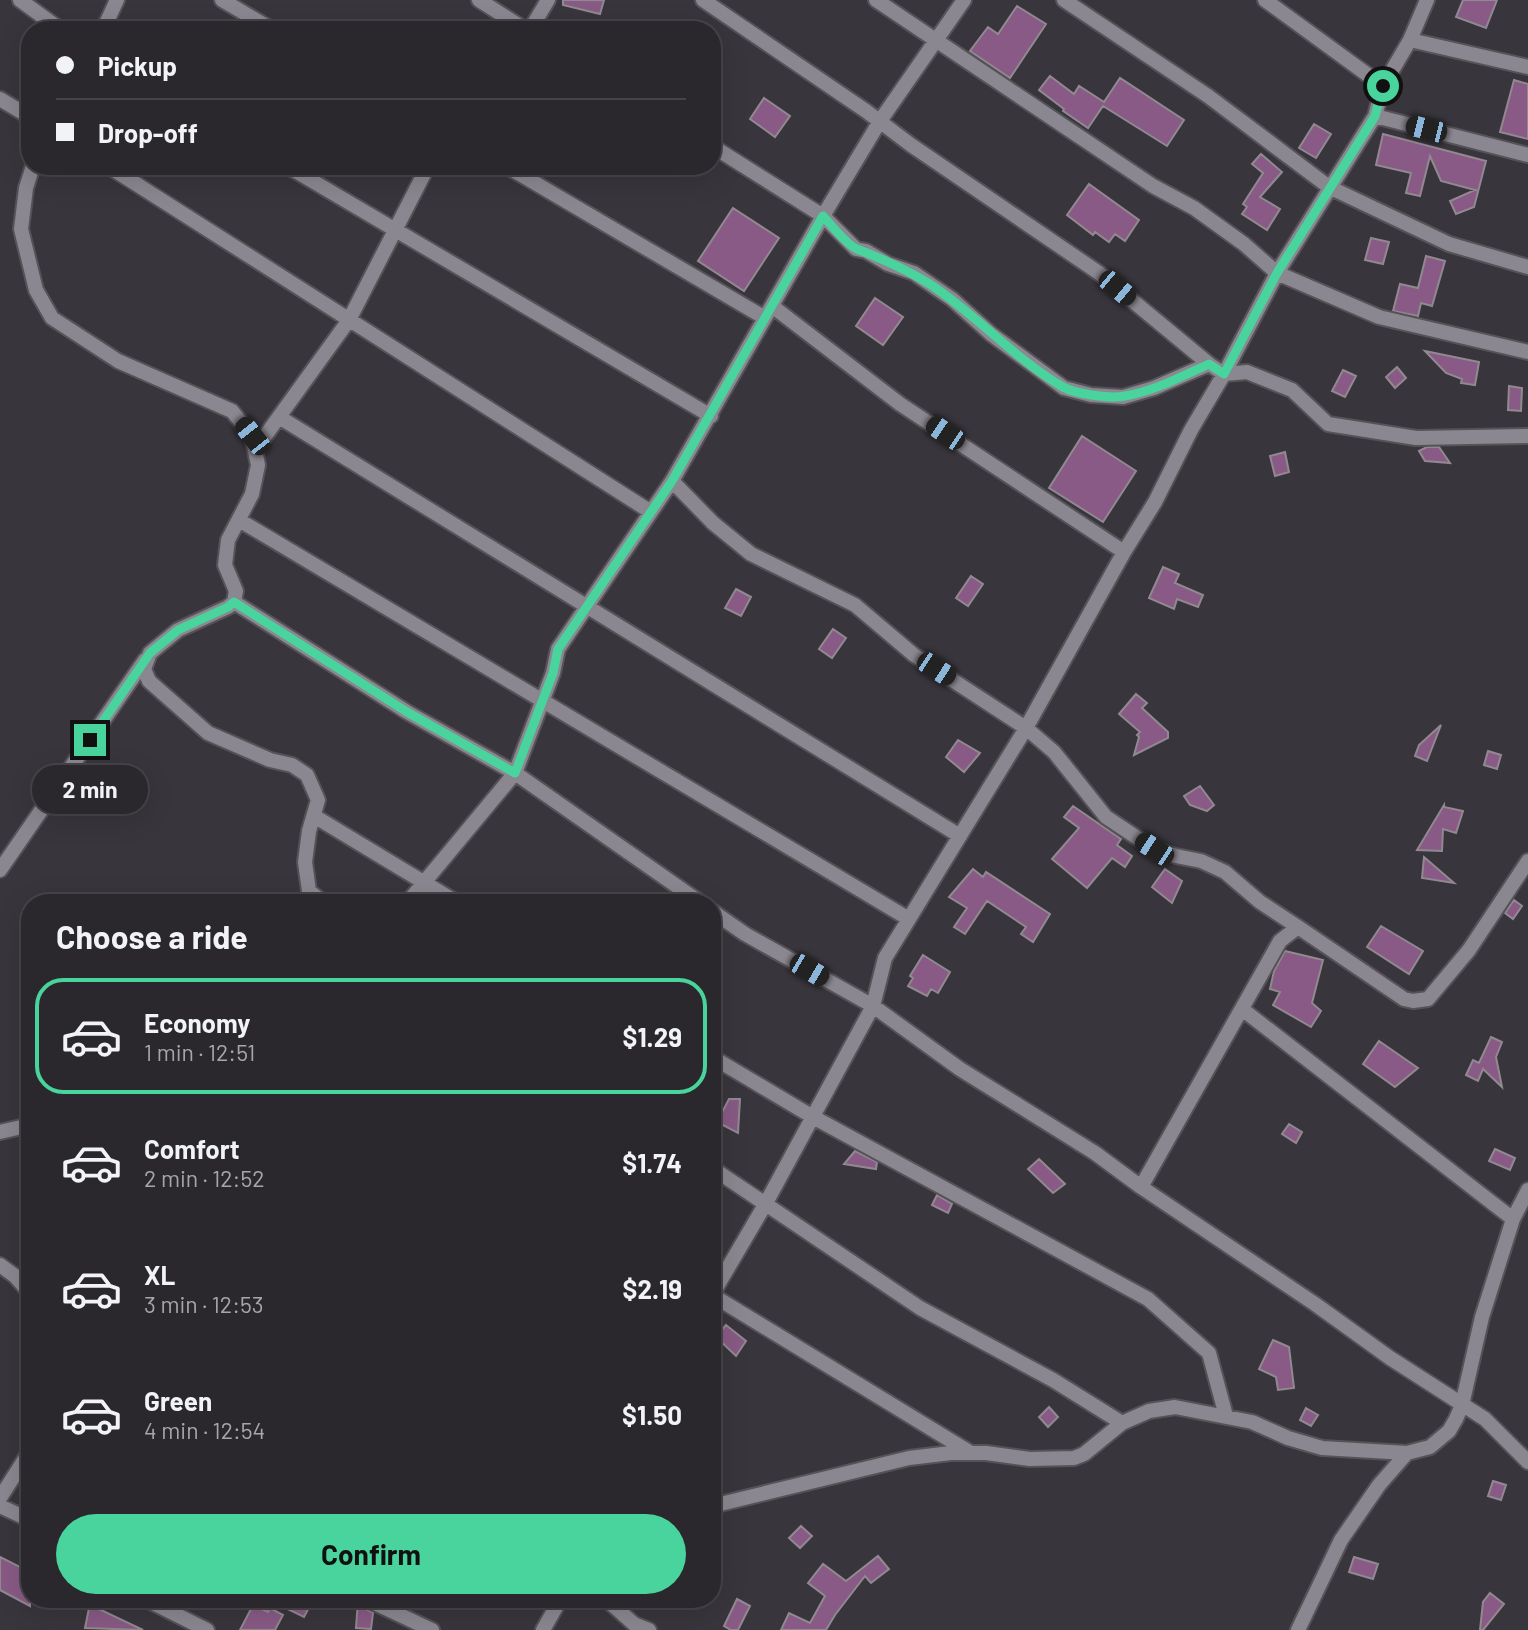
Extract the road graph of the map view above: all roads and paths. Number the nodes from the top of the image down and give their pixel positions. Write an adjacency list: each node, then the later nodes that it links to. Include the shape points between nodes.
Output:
1 (20, 0): 12 (street)
2 (117, 0): 13 (street)
3 (222, 0): 14 (street)
4 (479, 0): 15 (street)
5 (548, 0): 16 (street)
6 (703, 0): 24 (street)
7 (876, 0): 17 (street)
8 (964, 0): 17 (street)
9 (1064, 0): 32 (street, via 1208,96)
10 (1265, 0): 20 (street)
11 (1427, 0): 18 (street)
12 (49, 21)
13 (107, 21)
14 (258, 21)
15 (503, 21)
16 (534, 21)
17 (936, 40): 24 (street); 36 (street, via 1153,186 1194,208)
18 (1410, 40): 19 (street); 20 (street)
19 (1528, 67)
20 (1383, 86): 23 (street)
21 (0, 99): 22 (street)
22 (21, 112)
23 (1375, 116): 26 (street); 32 (street)
24 (880, 121): 33 (street); 40 (street, via 1099,273)
25 (721, 152): 33 (street)
26 (1528, 155)
27 (30, 175): 45 (street, via 21,229 36,290 52,318 118,361 232,411 252,436)
28 (122, 175): 38 (street)
29 (301, 175): 34 (street)
30 (424, 175): 34 (street)
31 (522, 175): 37 (street)
32 (1329, 187): 35 (street, via 1449,244); 36 (street)
33 (823, 216): 37 (street); 40 (street, via 856,249 914,273 1065,388 1123,397)
34 (394, 230): 38 (street); 42 (street)
35 (1528, 267)
36 (1277, 273): 39 (street, via 1379,317); 41 (street)
37 (769, 312): 42 (street); 49 (street)
38 (349, 320): 43 (street); 47 (street)
39 (1528, 352)
40 (1209, 364): 41 (street)
41 (1224, 374): 44 (street, via 1247,372 1292,390 1328,424 1416,438); 49 (street)
42 (711, 416): 46 (street)
43 (279, 417): 45 (street); 51 (street)
44 (1528, 436)
45 (255, 450): 48 (street, via 258,465 252,494)
46 (672, 481): 47 (street); 54 (street, via 751,554 855,605 914,655)
47 (651, 512): 51 (street)
48 (239, 520): 50 (street, via 228,540 225,565 236,591); 53 (street)
49 (1124, 552): 54 (street)
50 (234, 602): 52 (street, via 178,630); 55 (street, via 407,712)
51 (587, 606): 53 (street, via 558,649); 57 (street)
52 (150, 653): 56 (street, via 144,669 149,681 208,733 307,775 318,800); 59 (street)
53 (543, 701): 55 (street); 66 (street)
54 (1026, 728): 57 (street); 67 (street, via 1054,752 1107,817 1154,849 1225,872)
55 (515, 773): 60 (street); 64 (street)
56 (314, 816): 60 (street); 61 (street, via 305,862)
57 (960, 836): 66 (street)
58 (1528, 861): 67 (street, via 1469,950 1428,999 1404,999)
59 (0, 870)
60 (424, 882): 62 (street); 63 (street)
61 (313, 894)
62 (414, 894)
63 (443, 894)
64 (688, 894)
65 (721, 917): 68 (street)
66 (909, 919): 68 (street, via 885,958)
67 (1298, 927): 69 (street, via 1280,941)
68 (873, 1006): 71 (street); 75 (street, via 960,1069)
69 (1242, 1009): 75 (street); 78 (street)
70 (721, 1062): 71 (street)
71 (813, 1117): 77 (street); 84 (street, via 1149,1299 1209,1353)
72 (21, 1127): 73 (street)
73 (0, 1132)
74 (721, 1174): 77 (street)
75 (1141, 1187): 83 (street)
76 (1528, 1190): 78 (street)
77 (766, 1203): 80 (street); 85 (street, via 919,1308)
78 (1513, 1219): 83 (street, via 1482,1317)
79 (0, 1265): 81 (street)
80 (721, 1280)
81 (21, 1283)
82 (721, 1300): 86 (street)
83 (1462, 1405): 87 (street, via 1439,1441); 88 (street, via 1485,1419)
84 (1226, 1416): 85 (street, via 1175,1407 1149,1411); 87 (street, via 1322,1448)
85 (1122, 1423): 86 (street, via 1074,1458)
86 (971, 1453): 91 (street, via 909,1458)
87 (1407, 1453): 102 (street, via 1340,1540)
88 (1528, 1462)
89 (21, 1465): 90 (street)
90 (0, 1498)
91 (721, 1504)
92 (0, 1506): 93 (street)
93 (21, 1516)
94 (163, 1608): 98 (street)
95 (385, 1608): 99 (street)
96 (555, 1608): 100 (street)
97 (616, 1608): 101 (street)
98 (207, 1630)
99 (432, 1630)
100 (543, 1630)
101 (649, 1630)
102 (1298, 1630)

